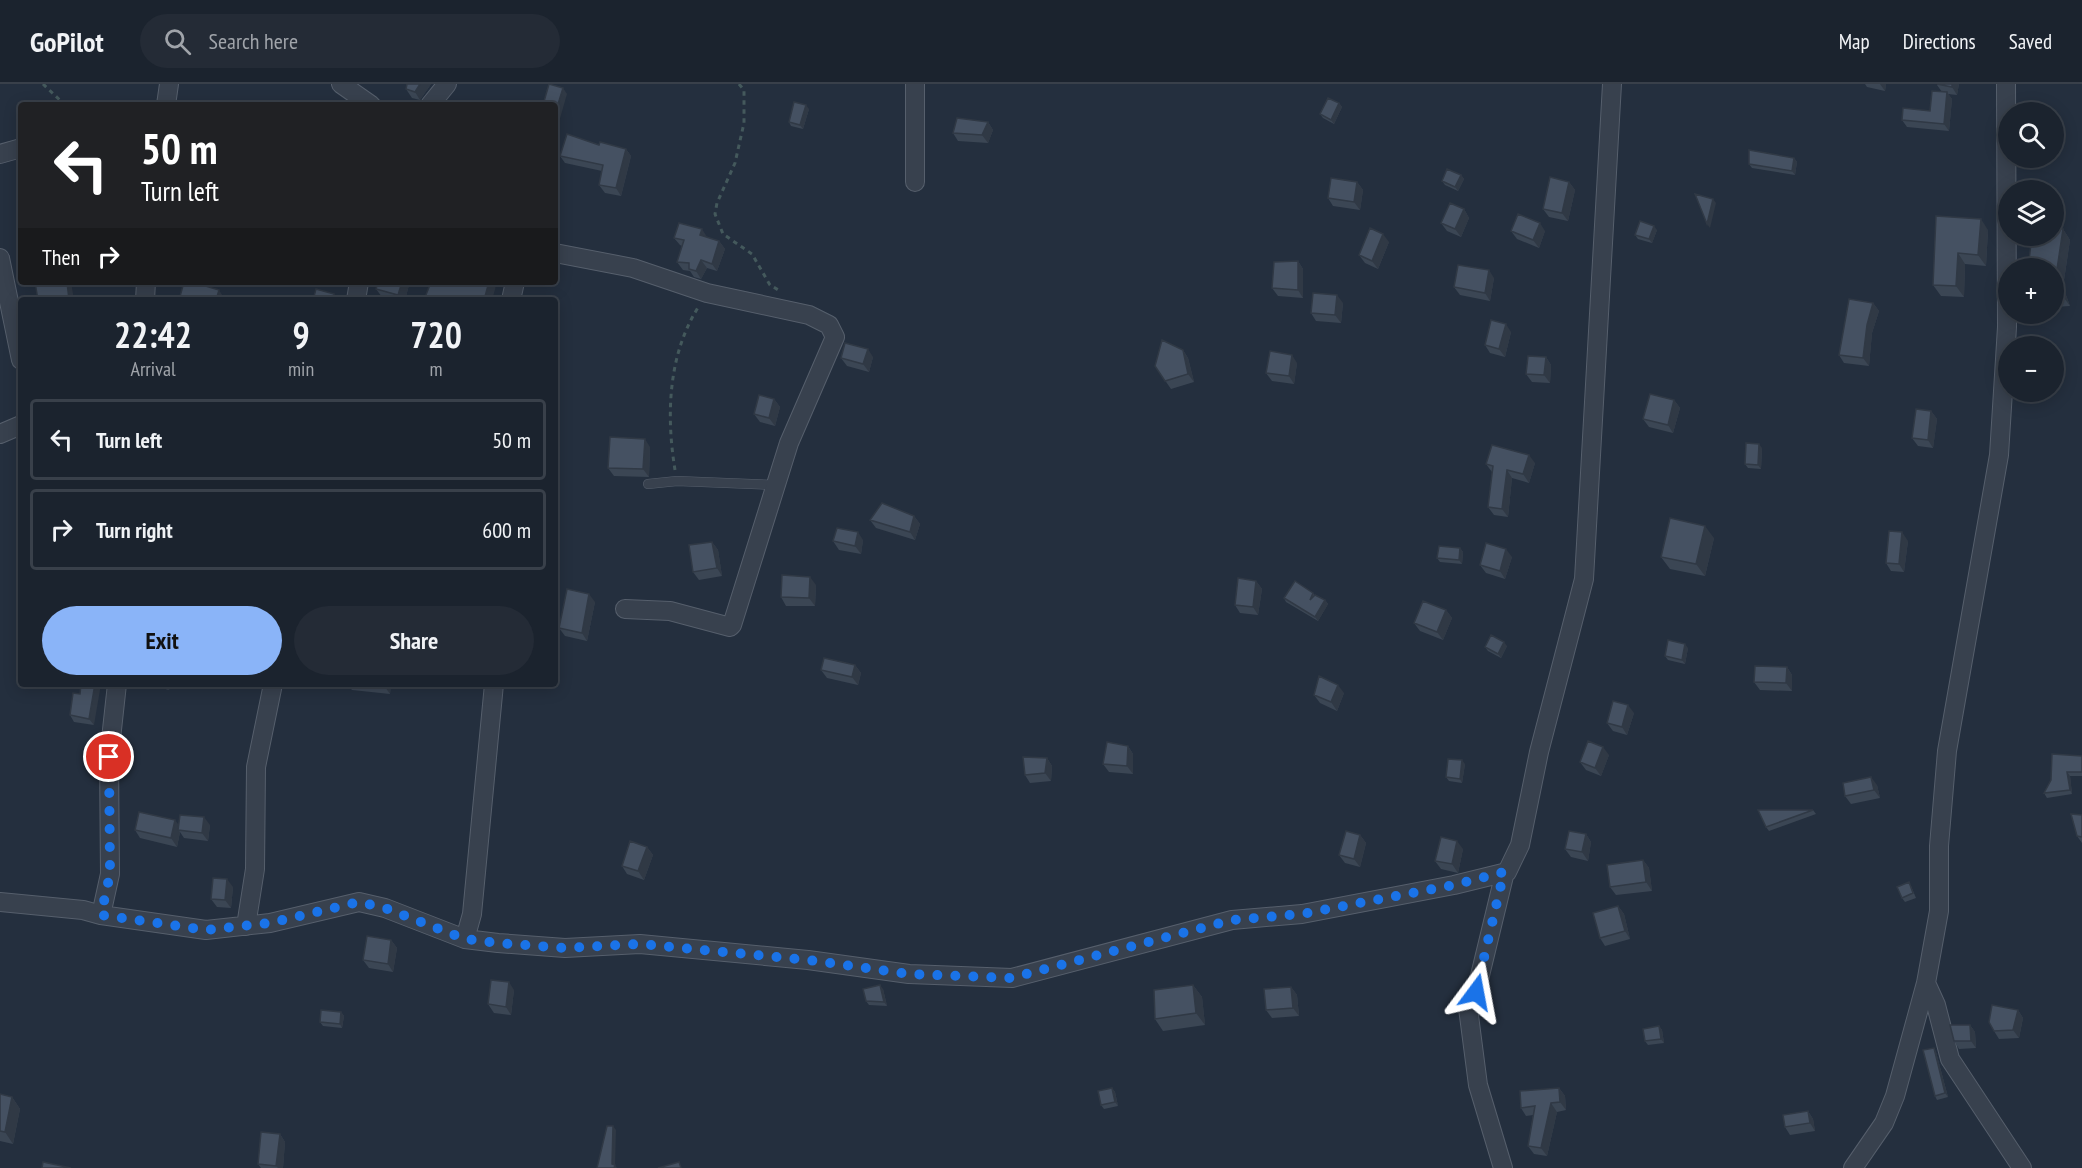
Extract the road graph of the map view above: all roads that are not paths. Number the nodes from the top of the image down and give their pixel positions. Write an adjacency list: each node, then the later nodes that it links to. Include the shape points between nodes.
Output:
1 (169, 84): 7 (street)
2 (341, 84): 8 (street)
3 (447, 84): 9 (street)
4 (915, 84): 12 (street)
5 (1612, 84): 24 (street, via 1584,579 1539,752 1520,845)
6 (2006, 84): 29 (street, via 2007,327 1999,455 1947,751 1939,846 1939,911)
7 (166, 102)
8 (367, 102)
9 (432, 102)
10 (18, 149): 11 (street)
11 (0, 154)
12 (915, 182)
13 (558, 254): 19 (street, via 633,268 707,293 810,315 829,325 835,337 789,443)
14 (0, 258): 15 (street)
15 (18, 345)
16 (18, 426): 17 (street)
17 (0, 434)
18 (648, 484): 19 (lane, via 677,481)
19 (777, 485): 20 (street, via 730,627 670,611)
20 (625, 609)
21 (117, 687): 26 (street, via 109,757 110,874)
22 (272, 687): 27 (street, via 256,767 255,869)
23 (494, 687): 28 (street, via 472,914)
24 (1504, 872): 28 (street, via 1302,914 1232,920 1011,978 909,974 640,944 565,948); 30 (street, via 1476,992 1468,1008 1478,1085)
25 (0, 902): 26 (street)
26 (101, 915): 27 (street, via 206,930)
27 (246, 926): 28 (street, via 359,902)
28 (465, 939)
29 (1926, 983): 31 (street, via 1892,1105); 32 (street, via 1950,1059)
30 (1503, 1168)
31 (1853, 1168)
32 (2022, 1168)

